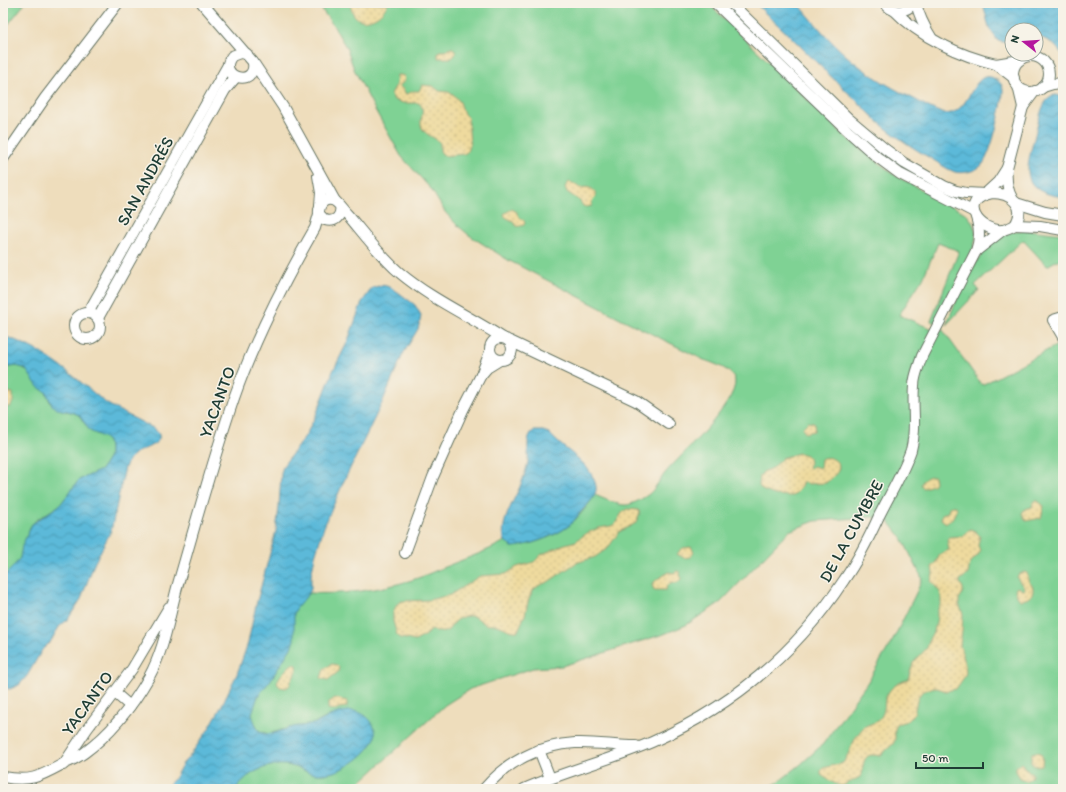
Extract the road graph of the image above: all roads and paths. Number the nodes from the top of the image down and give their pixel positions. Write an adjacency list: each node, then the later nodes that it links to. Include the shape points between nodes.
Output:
1 (118, 3): 23 (street, via 45,98)
2 (202, 3): 7 (street)
3 (716, 3): 31 (street, via 876,156 900,174)
4 (731, 3): 27 (street, via 848,118 885,150 944,186 966,193)
5 (915, 3): 6 (street, via 905,10); 8 (street)
6 (887, 6): 8 (street, via 920,33)
7 (233, 37): 9 (street); 10 (street, via 234,47)
8 (931, 37): 14 (street, via 963,54)
9 (250, 58): 10 (street, via 240,53); 16 (street, via 253,70); 19 (street)
10 (230, 60): 17 (street, via 230,72); 26 (street, SAN ANDRÉS)
11 (1008, 62): 14 (street)
12 (1019, 62): 20 (street, via 1014,69)
13 (1043, 62): 15 (street)
14 (996, 64): 20 (street)
15 (1048, 69): 18 (street); 21 (street, via 1048,79)
16 (248, 76): 17 (street); 19 (street)
17 (236, 77): 26 (street, SAN ANDRÉS, via 225,90)
18 (1063, 81): 21 (street)
19 (266, 82): 24 (street, via 284,107)
20 (1016, 82): 21 (street, via 1026,91); 22 (street)
21 (1039, 89): 22 (street)
22 (1023, 106): 25 (street)
23 (3, 159)
24 (316, 168): 29 (street); 30 (street, YACANTO, via 321,193)
25 (1007, 168): 27 (street, via 998,182); 28 (street, via 1007,182)
26 (167, 183): 40 (street, SAN ANDRÉS); 42 (street, SAN ANDRÉS)
27 (985, 194): 28 (street, via 999,193); 31 (street, via 976,200)
28 (1014, 201): 32 (street, via 1045,212); 34 (street, via 1019,209)
29 (337, 204): 30 (street, via 328,199); 33 (street, via 340,213); 36 (street)
30 (320, 209): 33 (street, via 323,219); 35 (street, YACANTO)
31 (975, 214): 37 (street, via 991,228); 39 (street, via 980,231)
32 (1063, 215)
33 (332, 220): 35 (street); 36 (street, via 347,221)
34 (1015, 225): 37 (street); 38 (street)
35 (315, 228): 52 (street, YACANTO, via 272,310 235,395)
36 (359, 228): 43 (street, via 385,258 410,280 446,305)
37 (1003, 230): 39 (street)
38 (1063, 230)
39 (976, 251): 55 (street, DE LA CUMBRE, via 918,366 914,385 914,436 905,465 845,579 808,629 776,662 754,680 700,718)
40 (88, 313): 42 (street); 42 (street, via 80,315 74,322 75,332 81,338 90,340 97,335 101,327)
41 (1063, 317): 44 (street, via 1052,320)
42 (98, 318)
43 (474, 320): 45 (street); 46 (street, via 485,331)
44 (1063, 336)
45 (506, 339): 46 (street, via 496,339); 47 (street); 48 (street, via 511,344 512,352)
46 (490, 350): 48 (street, via 494,357); 49 (street)
47 (542, 356): 48 (street, via 523,354); 50 (street, via 636,402)
48 (504, 359): 49 (street, via 487,368)
49 (481, 375): 51 (street, via 432,476)
50 (669, 424)
51 (405, 553)
52 (174, 598): 53 (street, YACANTO); 54 (street, YACANTO, via 161,650 149,677)
53 (114, 693): 54 (street); 57 (street, YACANTO)
54 (130, 706): 57 (street, YACANTO, via 101,739 74,760)
55 (640, 746): 56 (street, DE LA CUMBRE, via 575,743 559,744); 59 (street, DE LA CUMBRE)
56 (539, 750): 59 (street); 60 (street, DE LA CUMBRE, via 515,761)
57 (63, 765): 58 (street, YACANTO, via 32,778)
58 (3, 777)
59 (550, 778): 61 (street, DE LA CUMBRE)
60 (484, 789)
61 (524, 789)

